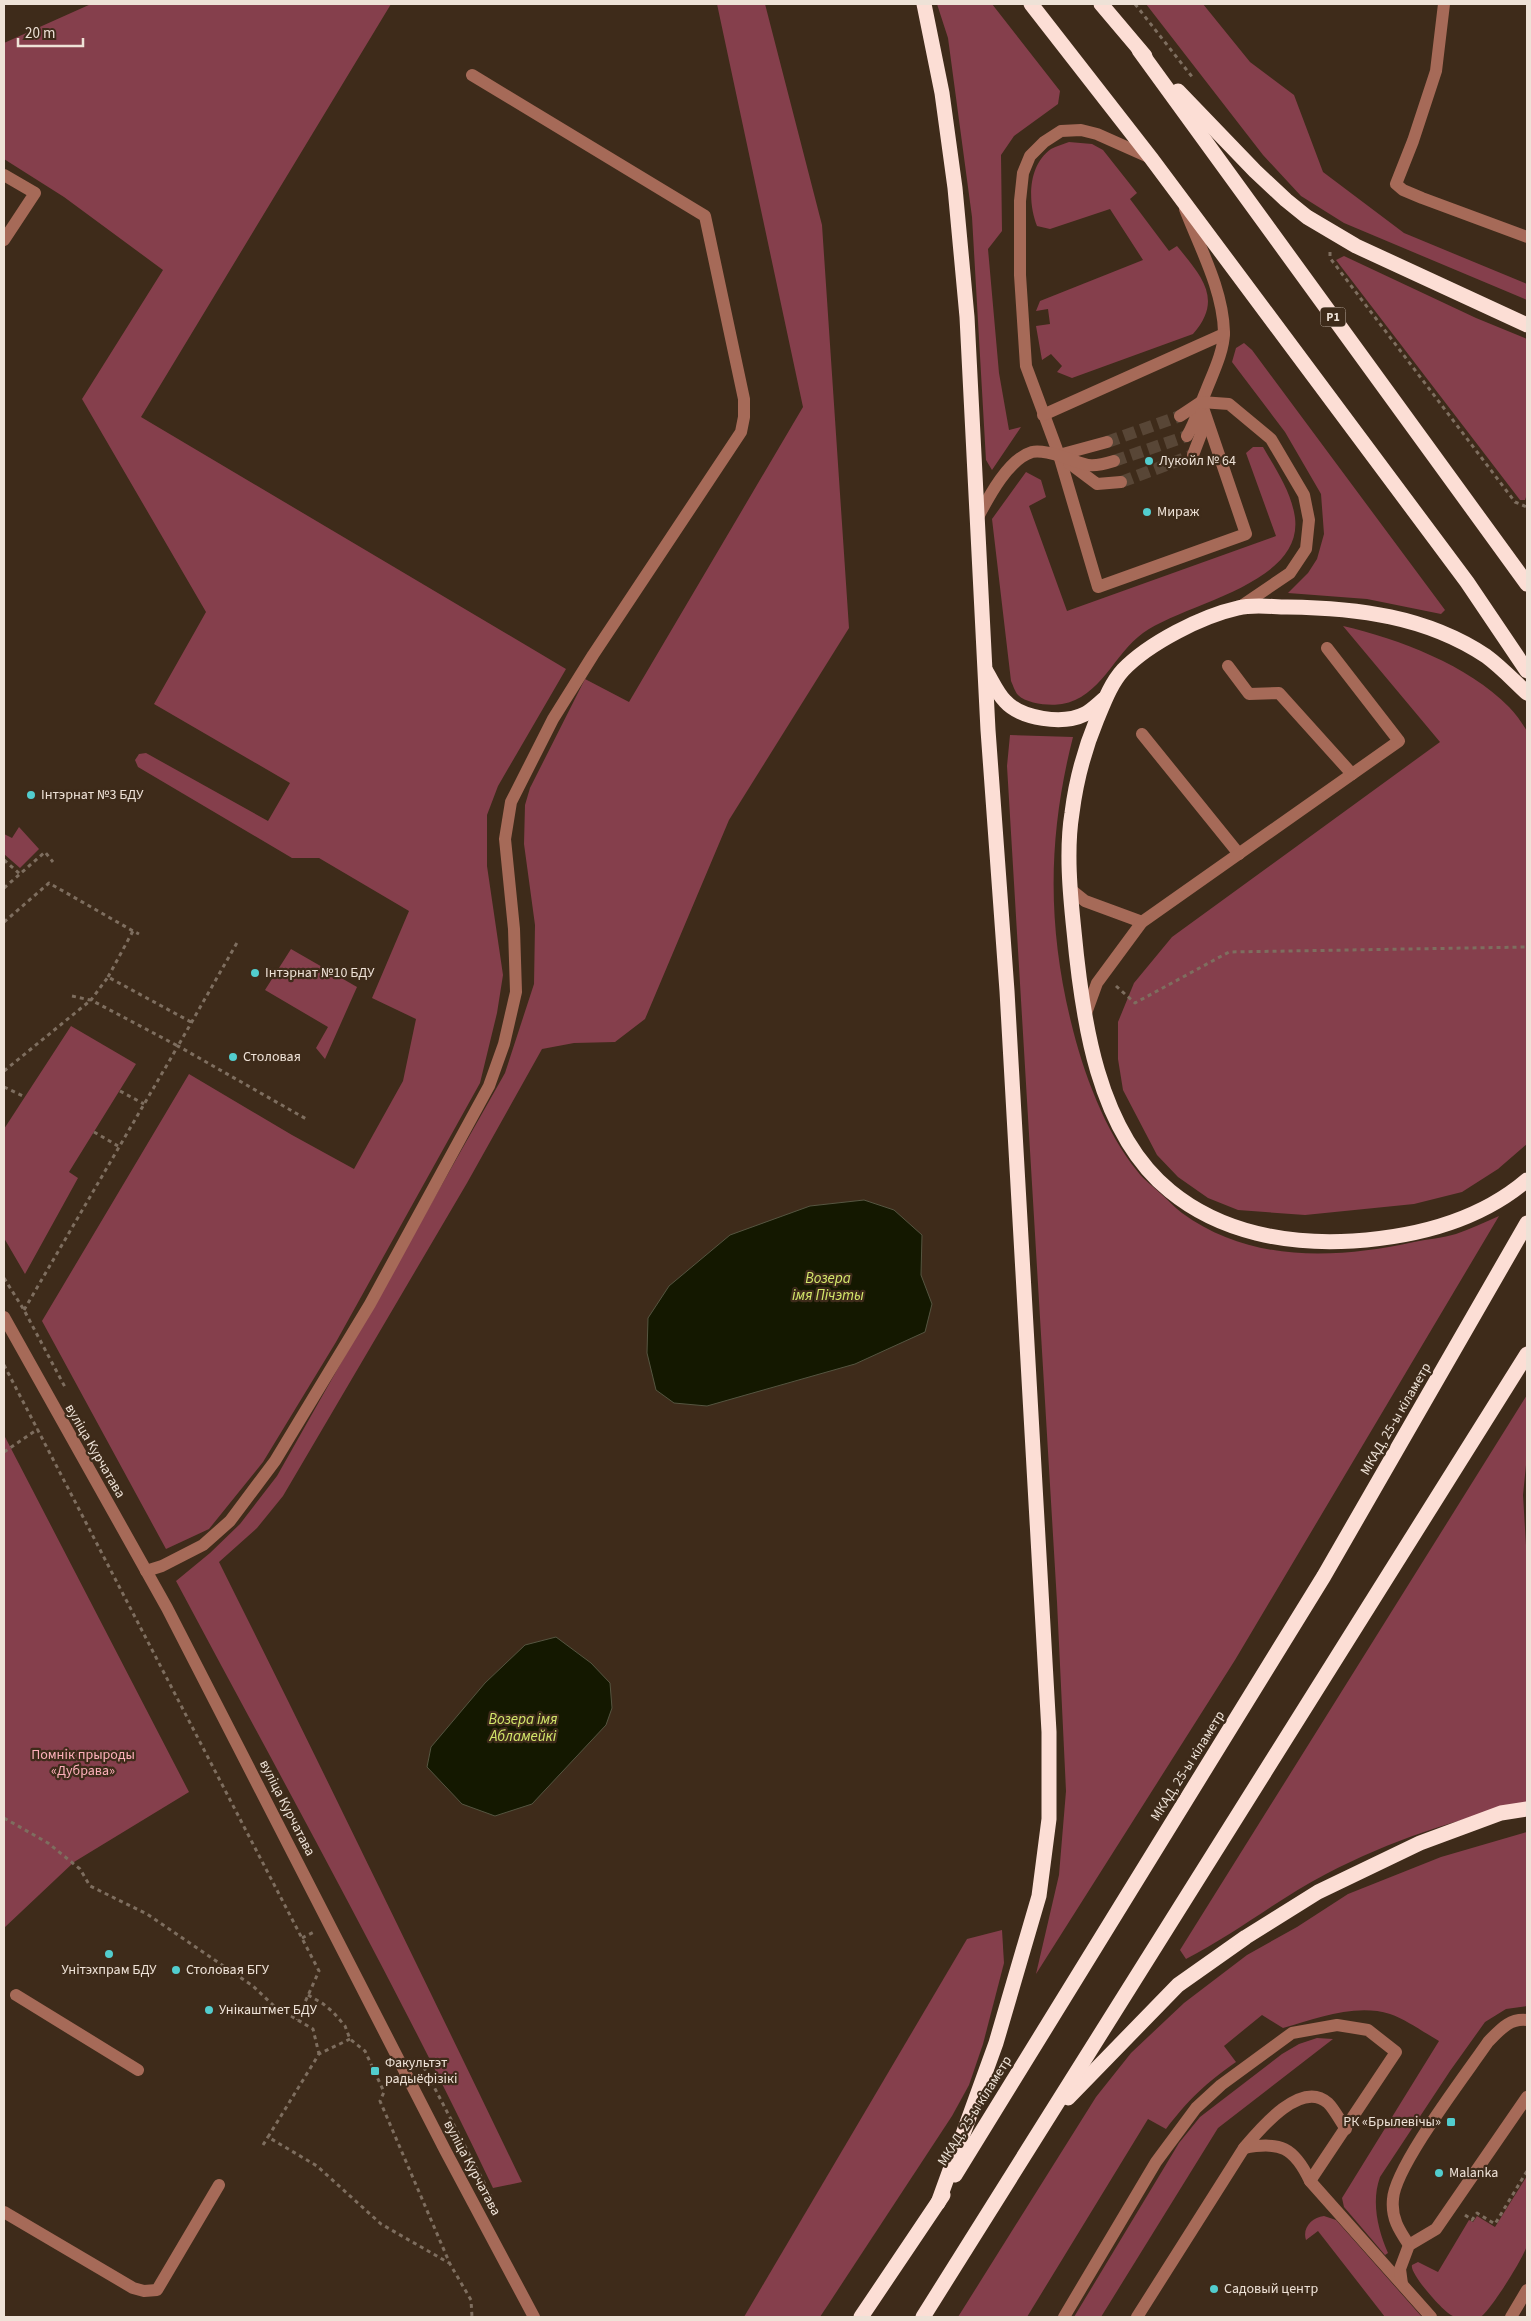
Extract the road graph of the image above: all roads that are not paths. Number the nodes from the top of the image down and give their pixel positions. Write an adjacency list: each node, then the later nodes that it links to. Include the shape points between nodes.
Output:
1 (924, 4): 23 (highway, via 942,93 955,188 967,317)
2 (1031, 4): 7 (highway)
3 (1101, 4): 5 (highway, Р1)
4 (1444, 4): 10 (street, via 1436,71 1396,184 1422,198)
5 (1139, 50): 12 (highway, via 1255,171 1307,217 1356,246); 24 (highway, Р1)
6 (472, 75): 42 (street, via 705,216 744,400 741,432 553,719 511,802 505,839 514,929 516,992 504,1044 489,1086 370,1304 275,1461 230,1521 203,1545)
7 (1151, 158): 9 (highway); 15 (street, via 1081,130 1061,131 1030,156 1023,173 1020,201 1020,275 1026,366)
8 (4, 175): 11 (street, via 35,193)
9 (1183, 202): 13 (street, via 1219,296); 29 (highway, via 1467,582)
10 (1527, 237)
11 (4, 240)
12 (1527, 325)
13 (1224, 334): 14 (street); 15 (street)
14 (1202, 402): 16 (street); 17 (street); 19 (street, via 1201,434); 20 (street, via 1246,534 1098,587); 25 (street, via 1229,404 1271,439 1306,503 1309,520 1306,549 1290,573)
15 (1043, 415): 20 (street)
16 (1180, 416)
17 (1187, 436)
18 (1107, 442): 20 (street)
19 (1193, 455)
20 (1059, 456): 21 (street, via 1094,468); 22 (street, via 1097,484); 23 (street, via 1033,452 1016,462 995,486)
21 (1114, 461)
22 (1122, 482)
23 (977, 519): 28 (highway)
24 (1527, 584)
25 (1240, 607): 30 (highway, via 1339,608 1390,615 1437,629 1489,658); 31 (highway, via 1162,640 1121,672)
26 (1327, 648): 33 (street, via 1399,741)
27 (1228, 666): 33 (street, via 1249,694 1279,692)
28 (985, 670): 31 (highway, via 1005,701 1021,713 1071,718 1086,714); 53 (highway, via 1034,1444 1049,1732 1049,1819 1039,1896 1020,1965 996,2044)
29 (1527, 671)
30 (1527, 693)
31 (1106, 698): 35 (highway, via 1087,744 1071,814)
32 (1142, 734): 34 (street)
33 (1352, 774): 34 (street)
34 (1239, 854): 36 (street)
35 (1070, 889): 36 (street, via 1085,901); 37 (highway, via 1079,989)
36 (1142, 922): 37 (street, via 1103,974 1091,996)
37 (1085, 1019): 38 (highway, via 1100,1081 1130,1145 1168,1190 1211,1218 1246,1231 1314,1242 1394,1238 1464,1218)
38 (1527, 1180)
39 (1527, 1223): 53 (highway, МКАД, 25-ы кіламетр, via 1324,1576)
40 (4, 1317): 42 (street, вуліца Курчатава)
41 (1527, 1354): 48 (highway)
42 (146, 1571): 58 (street, вуліца Курчатава)
43 (1527, 1809): 48 (highway, via 1502,1813 1420,1843 1318,1892 1246,1937 1178,1985)
44 (16, 1995): 46 (street)
45 (1527, 2020): 55 (street, via 1516,2020 1504,2026 1488,2042 1404,2169 1392,2199 1395,2225)
46 (138, 2070)
47 (1527, 2097): 55 (street, via 1436,2229)
48 (1048, 2119): 60 (highway)
49 (1346, 2129): 50 (street, via 1327,2103 1313,2096 1301,2098 1263,2126); 51 (street); 61 (street, via 1396,2052 1368,2030 1337,2025 1292,2033 1221,2085 1196,2108 1156,2162)
50 (1244, 2148): 51 (street, via 1266,2144 1283,2148 1303,2165); 62 (street)
51 (1310, 2182): 56 (street)
52 (219, 2185): 54 (street, via 157,2290 133,2288)
53 (938, 2203): 59 (highway, МКАД, 25-ы кіламетр)
54 (4, 2212)
55 (1409, 2245): 56 (street, via 1400,2269)
56 (1402, 2284): 63 (street)
57 (1527, 2290): 64 (street)
58 (534, 2317)
59 (861, 2317)
60 (923, 2317)
61 (1064, 2317)
62 (1137, 2317)
63 (1431, 2317)
64 (1511, 2317)

